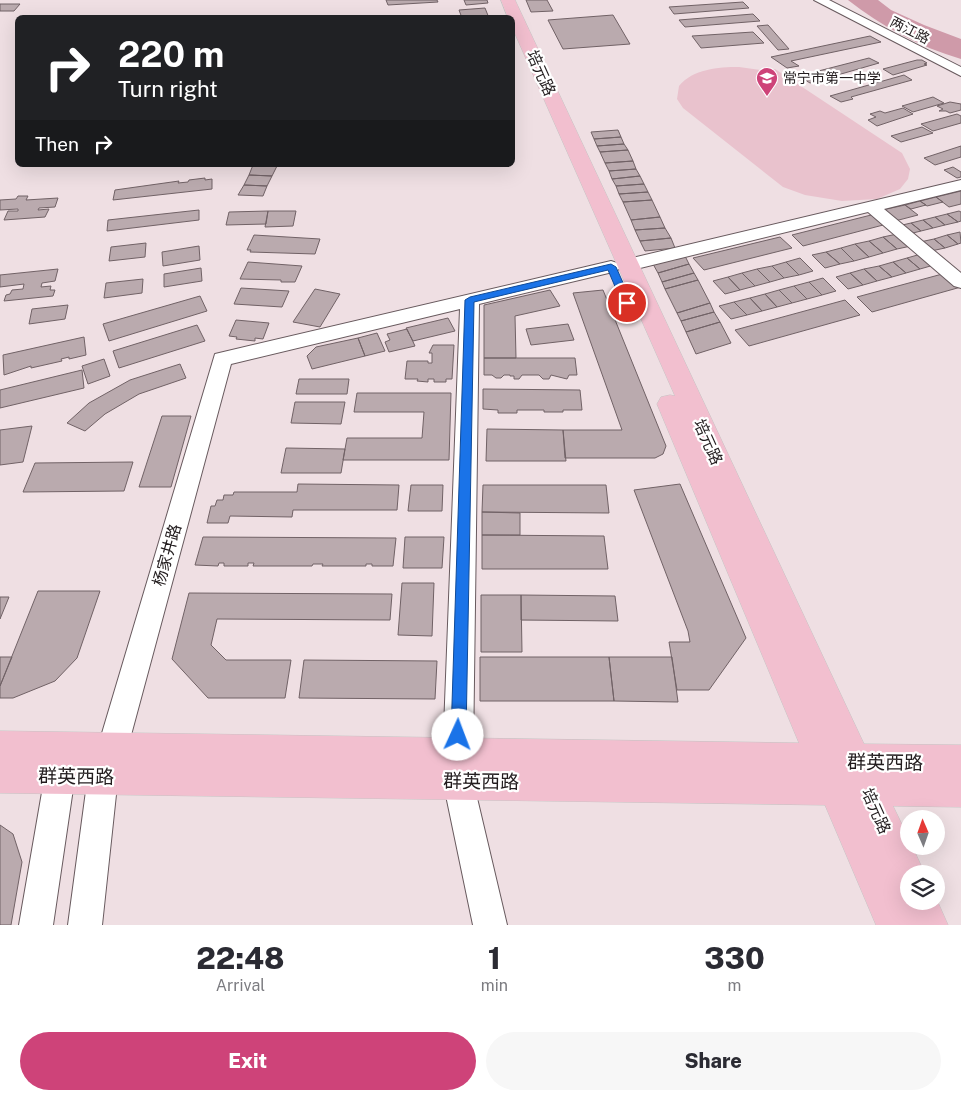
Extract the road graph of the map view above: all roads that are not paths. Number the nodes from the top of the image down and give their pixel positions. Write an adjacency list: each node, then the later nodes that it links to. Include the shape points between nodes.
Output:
1 (496, 0): 4 (main road)
2 (508, 0): 5 (main road, 培元路)
3 (820, 0): 8 (street, 两江路)
4 (503, 15)
5 (514, 15)
6 (515, 17): 11 (main road, 培元路)
7 (515, 44): 11 (main road, 培元路)
8 (961, 72)
9 (961, 185): 10 (street)
10 (873, 208): 11 (street); 12 (street)
11 (619, 266): 13 (street); 19 (main road, 培元路)
12 (961, 282)
13 (470, 300): 15 (street, 杨家井路, via 222,359); 17 (street)
14 (0, 749): 15 (main road, 群英西路)
15 (108, 763): 17 (main road, 群英西路); 20 (main road, 群英西路); 25 (street, 杨家井路)
16 (961, 763): 19 (main road, 群英西路)
17 (458, 768): 19 (main road, 群英西路); 26 (street)
18 (0, 774): 20 (main road, 群英西路)
19 (845, 774): 21 (main road, 群英西路); 22 (main road, 培元路); 27 (main road, 培元路)
20 (60, 775): 24 (street)
21 (961, 789)
22 (900, 868)
23 (921, 910): 28 (main road)
24 (36, 925)
25 (85, 925)
26 (490, 925)
27 (896, 925)
28 (928, 925)

